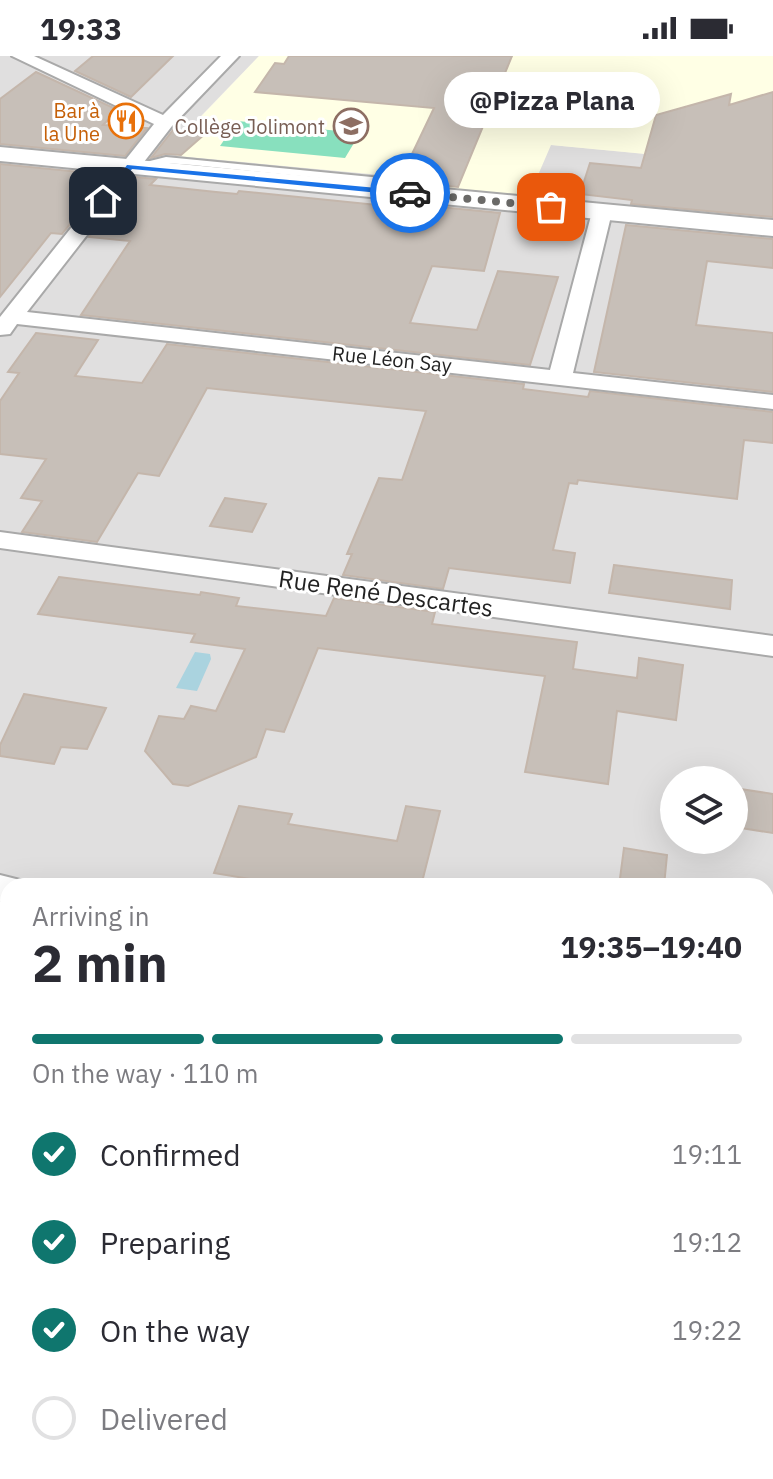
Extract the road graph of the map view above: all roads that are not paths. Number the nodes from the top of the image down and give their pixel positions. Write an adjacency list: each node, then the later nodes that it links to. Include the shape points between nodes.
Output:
1 (20, 56): 3 (street)
2 (231, 56): 3 (street)
3 (166, 122): 5 (street)
4 (0, 154): 5 (street)
5 (130, 167): 6 (street); 8 (street)
6 (602, 212): 7 (street); 9 (street)
7 (773, 228)
8 (6, 324): 9 (street, Rue Léon Say)
9 (560, 377): 10 (street, Rue Léon Say)
10 (773, 402)
11 (0, 540): 12 (street, Rue René Descartes)
12 (773, 646)

